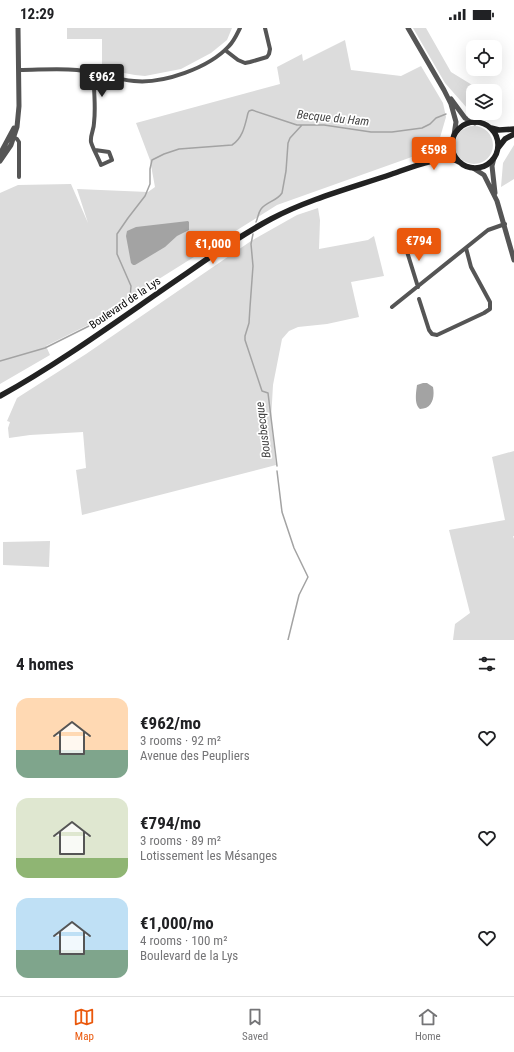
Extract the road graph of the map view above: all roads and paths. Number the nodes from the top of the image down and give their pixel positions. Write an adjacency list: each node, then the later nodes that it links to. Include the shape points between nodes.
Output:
1 (18, 28): 6 (street)
2 (240, 28): 5 (street)
3 (265, 28): 5 (street, via 269,56 242,62)
4 (408, 28): 8 (street)
5 (225, 50): 7 (street, via 193,70 168,79 138,82)
6 (19, 70): 7 (street, via 71,70); 14 (street, via 18,118)
7 (93, 73): 16 (street, via 94,122 91,137)
8 (444, 90): 9 (street, via 463,116); 13 (street, via 455,116)
9 (475, 123): 10 (main road); 13 (main road, via 464,125)
10 (488, 127): 11 (main road, via 499,130); 17 (main road, via 496,136)
11 (514, 129)
12 (514, 134): 17 (main road, via 504,139)
13 (454, 135): 15 (main road)
14 (12, 136): 18 (street); 20 (street, via 11,145); 24 (street, via 19,142)
15 (452, 143): 21 (main road, via 453,153); 22 (main road, Boulevard de la Lys, via 442,153)
16 (95, 150)
17 (497, 150): 19 (main road)
18 (0, 154)
19 (494, 158): 23 (main road, via 484,166); 25 (street, via 492,171)
20 (0, 161)
21 (459, 162): 22 (main road, Boulevard de la Lys, via 446,159); 23 (main road)
22 (412, 167): 33 (main road, Boulevard de la Lys, via 300,206 254,228)
23 (473, 168): 25 (street, via 484,175)
24 (19, 177)
25 (497, 202): 26 (street)
26 (505, 224): 28 (street, via 489,229); 29 (street)
27 (404, 242): 30 (street)
28 (466, 248): 30 (street); 31 (street, via 470,267 490,302 490,309 437,335 429,330)
29 (514, 260)
30 (418, 287): 32 (street)
31 (419, 299)
32 (392, 307)
33 (25, 381): 34 (main road, Boulevard de la Lys); 35 (main road, Boulevard de la Lys)
34 (0, 392)
35 (0, 396)

